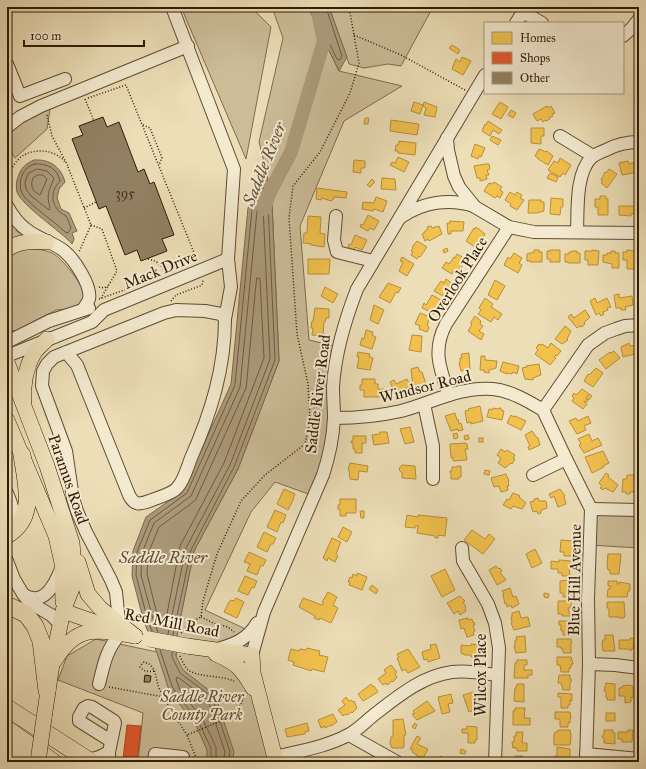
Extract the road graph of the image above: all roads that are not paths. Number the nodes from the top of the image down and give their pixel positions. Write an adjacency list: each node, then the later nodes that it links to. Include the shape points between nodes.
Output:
1 (172, 7): 7 (street)
2 (524, 10): 4 (street); 5 (street)
3 (639, 19): 6 (street)
4 (517, 22)
5 (541, 22)
6 (624, 35)
7 (188, 46): 11 (street, via 25,114); 25 (street, via 234,169)
8 (7, 64): 10 (street, via 20,96)
9 (484, 77): 13 (street, Saddle River Road)
10 (65, 79)
11 (7, 127)
12 (560, 136): 15 (street)
13 (447, 138): 17 (street, via 454,176 467,198); 19 (street, Saddle River Road)
14 (639, 142): 15 (street, via 622,143)
15 (593, 156): 21 (street, via 581,178)
16 (7, 206): 23 (street, via 12,216 27,230)
17 (476, 206): 19 (street, via 452,201 430,204); 20 (street)
18 (336, 216): 26 (street, via 334,240 337,252)
19 (398, 219): 26 (street, Saddle River Road)
20 (509, 227): 21 (street, via 534,232); 36 (street, Overlook Place, via 439,338 438,359)
21 (577, 232): 22 (street)
22 (639, 233)
23 (47, 242): 24 (main road, via 28,241); 28 (street, via 64,251 85,279 89,299)
24 (7, 250)
25 (228, 259): 27 (street, Mack Drive); 29 (street, via 231,287)
26 (374, 261): 40 (street, Saddle River Road, via 357,289 341,336 333,387)
27 (102, 302): 28 (street, Mack Drive); 31 (street, Mack Drive, via 92,322)
28 (83, 310): 32 (street, Mack Drive, via 49,321)
29 (225, 319): 33 (street, via 215,312 176,310); 33 (street, via 223,353 216,390 183,477 176,490 144,503 137,504 132,501 77,365)
30 (639, 325): 39 (street, via 625,326 605,333 588,345)
31 (47, 339): 34 (street, Mack Drive); 38 (main road, via 34,352 28,366 23,389)
32 (7, 342)
33 (66, 352): 60 (street, via 54,356 47,364 43,371 42,386 66,451 77,511 116,592)
34 (7, 356)
35 (7, 362): 38 (main road, Paramus Road)
36 (449, 395): 37 (street, Windsor Road); 39 (street, Windsor Road, via 479,388 494,389 508,392)
37 (424, 404): 40 (street, Windsor Road, via 360,418); 45 (street, via 433,446)
38 (24, 407): 51 (main road, Paramus Road, via 47,466)
39 (543, 410): 43 (street, Blue Hill Avenue)
40 (334, 418): 58 (street, Saddle River Road, via 328,460 323,475)
41 (7, 420): 42 (main road, Paramus Road)
42 (22, 455): 50 (highway, via 27,506 24,519 16,530); 54 (main road, Paramus Road, via 56,536)
43 (566, 459): 44 (street); 47 (street, Blue Hill Avenue)
44 (532, 475)
45 (433, 479)
46 (7, 493): 49 (street, via 14,516)
47 (591, 509): 48 (street); 67 (street, Blue Hill Avenue)
48 (639, 510)
49 (7, 527)
50 (7, 535)
51 (72, 543): 59 (main road, Paramus Road, via 72,588); 60 (main road, via 88,594)
52 (462, 548): 69 (street, Wilcox Place, via 463,561 488,604 495,623 499,648)
53 (7, 561): 55 (street)
54 (62, 568): 56 (street, via 56,582 46,594 33,599); 59 (main road, Paramus Road)
55 (11, 580): 56 (street)
56 (23, 594): 59 (street, via 29,602)
57 (7, 607): 71 (highway, via 26,614 35,626 41,641)
58 (264, 612): 63 (street, via 252,632 244,639 233,645); 65 (street, Saddle River Road)
59 (61, 618): 62 (main road, Red Mill Road); 66 (main road, Paramus Road)
60 (119, 628): 61 (main road); 62 (main road); 64 (street)
61 (97, 630): 64 (street); 66 (main road, via 82,633 69,642)
62 (142, 637): 63 (main road, Red Mill Road, bridge, via 182,647)
63 (210, 649): 65 (main road, Red Mill Road); 72 (main road, via 236,664 245,674)
64 (106, 654): 70 (street)
65 (252, 655): 72 (main road, Saddle River Road)
66 (52, 664): 71 (main road, Paramus Road)
67 (589, 664): 68 (street); 80 (street, Blue Hill Avenue)
68 (639, 668)
69 (497, 675): 77 (street, via 452,672 428,678 416,684); 89 (street, Wilcox Place)
70 (99, 684)
71 (48, 691): 85 (main road, Paramus Road, bridge, via 44,718)
72 (258, 698): 83 (main road, Saddle River Road)
73 (7, 702): 75 (highway)
74 (7, 708): 75 (highway)
75 (23, 719): 84 (highway)
76 (7, 729): 85 (highway)
77 (349, 735): 83 (street); 88 (street)
78 (7, 747): 85 (highway)
79 (110, 752): 79 (street, via 114,721 92,707 84,708 78,717 79,721); 84 (street)
80 (586, 758): 82 (street)
81 (169, 759): 86 (street, via 155,754); 87 (street, via 183,757)
82 (639, 759)
83 (276, 760)
84 (89, 761)
85 (47, 762)
86 (154, 762)
87 (182, 762)
88 (397, 762)
89 (495, 762)

